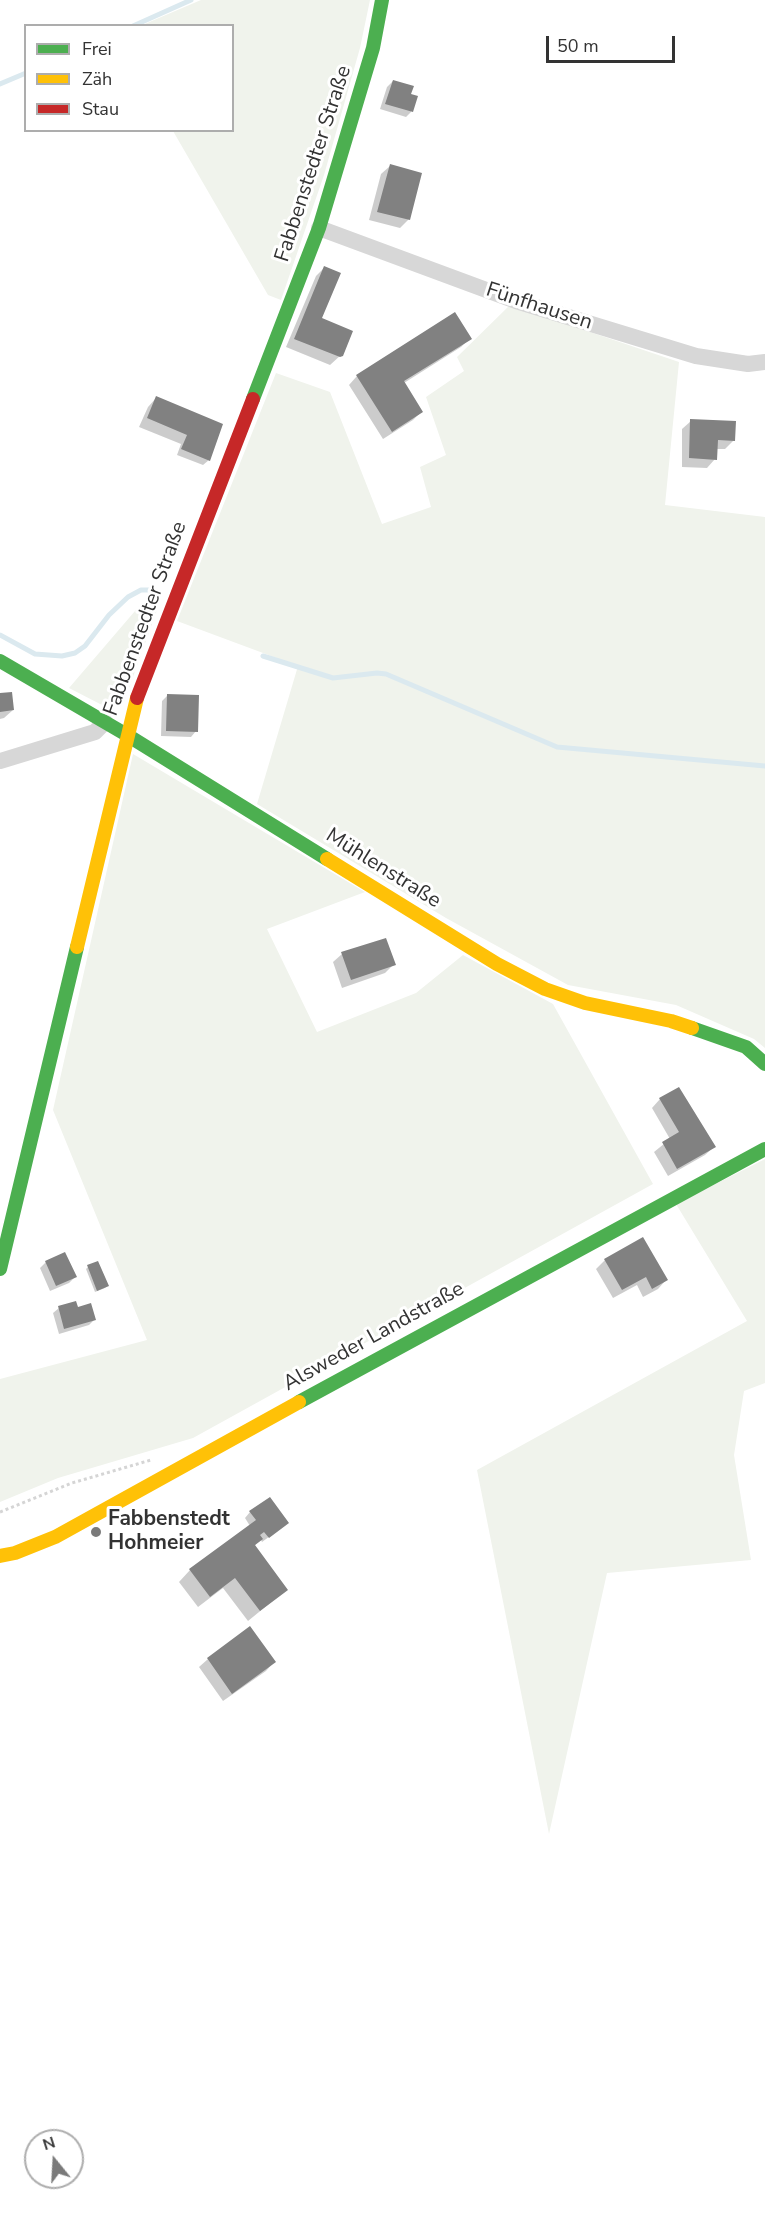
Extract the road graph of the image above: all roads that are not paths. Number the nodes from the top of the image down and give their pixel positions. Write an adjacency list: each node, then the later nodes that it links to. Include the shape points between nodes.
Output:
1 (382, 0): 2 (street, Fabbenstedter Straße, via 373,48)
2 (319, 228): 3 (street, Fünfhausen, via 516,301 696,356 747,364); 6 (street, Fabbenstedter Straße, via 143,681)
3 (765, 362)
4 (0, 661): 5 (street, Mühlenstraße)
5 (105, 722): 6 (street, Mühlenstraße); 7 (street, via 95,732)
6 (127, 735): 8 (street, Mühlenstraße, via 497,964 545,989 585,1003 671,1021 746,1047); 10 (street, Fabbenstedter Straße)
7 (0, 761)
8 (765, 1064)
9 (765, 1149): 11 (street, Alsweder Landstraße, via 55,1537)
10 (0, 1269)
11 (0, 1556)

